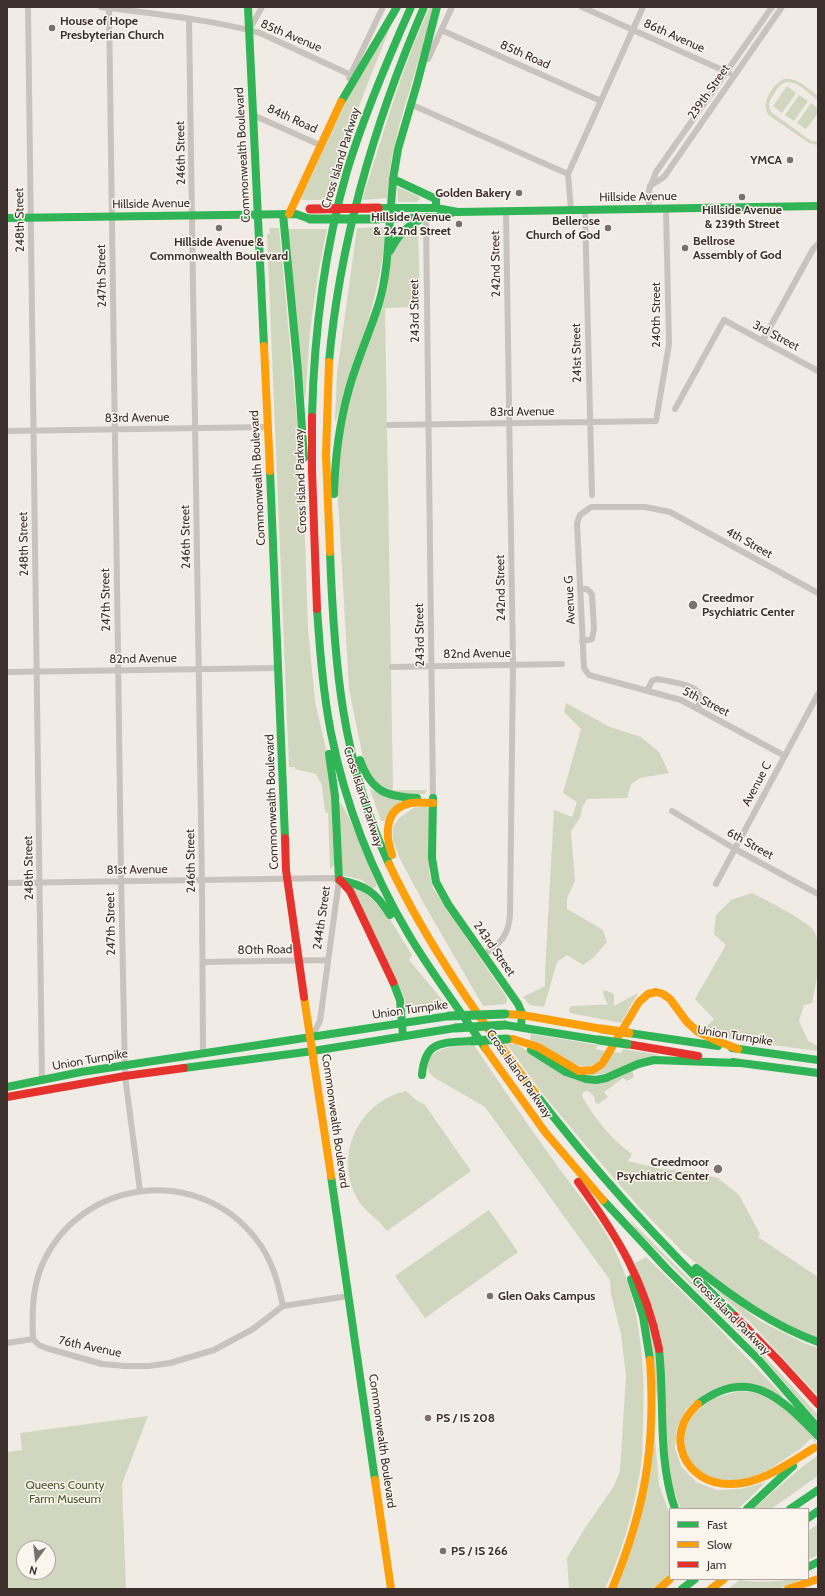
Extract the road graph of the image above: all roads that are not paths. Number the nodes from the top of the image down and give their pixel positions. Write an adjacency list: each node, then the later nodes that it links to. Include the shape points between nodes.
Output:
1 (28, 7): 45 (street, 248th Street)
2 (101, 7): 15 (street, 85th Avenue)
3 (248, 7): 17 (main road, Commonwealth Boulevard)
4 (262, 7): 17 (street)
5 (383, 7): 21 (street, Cross Island Parkway)
6 (397, 7): 25 (main road)
7 (411, 7): 66 (main road, Cross Island Parkway, via 362,126 329,246 317,320 312,393)
8 (424, 7): 67 (main road, Cross Island Parkway, via 382,112 359,189 344,257 331,337 326,410)
9 (438, 7): 23 (main road)
10 (452, 7): 18 (street)
11 (582, 7): 19 (street, 86th Avenue)
12 (643, 7): 19 (street)
13 (772, 7): 20 (street, 239th Street)
14 (782, 7): 22 (street, 239th Street)
15 (109, 8): 16 (street, 85th Avenue); 44 (street, 247th Street)
16 (189, 19): 17 (street, 85th Avenue); 43 (street, 246th Street)
17 (250, 30): 21 (street, 85th Avenue); 27 (main road, Commonwealth Boulevard)
18 (441, 30): 23 (street); 24 (street, 85th Road)
19 (633, 30): 20 (street, 86th Avenue); 24 (street)
20 (727, 72): 22 (street, 86th Avenue); 31 (street, 239th Street, via 656,172)
21 (351, 74): 25 (street, Cross Island Parkway)
22 (734, 75): 31 (street, 239th Street, via 664,177)
23 (416, 84): 26 (main road)
24 (601, 100): 29 (street)
25 (341, 102): 28 (main road, Cross Island Parkway)
26 (410, 104): 29 (street); 30 (main road)
27 (253, 115): 28 (street, 84th Road); 41 (main road, Commonwealth Boulevard)
28 (320, 145): 42 (main road, Cross Island Parkway)
29 (568, 174): 37 (street)
30 (393, 179): 33 (main road); 34 (main road, via 436,199)
31 (650, 186): 35 (street, 239th Street)
32 (818, 206): 36 (main road, Hillside Avenue)
33 (390, 208): 34 (main road, Hillside Avenue); 42 (main road, Hillside Avenue, bridge, via 310,209); 48 (main road)
34 (436, 208): 40 (main road, Hillside Avenue)
35 (649, 209): 36 (main road, Hillside Avenue); 38 (main road, Hillside Avenue)
36 (666, 209): 55 (street, 240th Street, via 669,344)
37 (571, 210): 38 (main road, Hillside Avenue); 39 (main road, Hillside Avenue)
38 (585, 210): 54 (street, 241st Street)
39 (506, 211): 40 (main road, Hillside Avenue); 56 (street, 242nd Street)
40 (458, 212): 46 (main road, Hillside Avenue)
41 (258, 214): 42 (main road, Hillside Avenue); 43 (main road, Hillside Avenue); 59 (main road, Commonwealth Boulevard)
42 (289, 214): 48 (main road, Hillside Avenue, bridge, via 310,219); 66 (main road, via 305,480)
43 (193, 215): 44 (main road, Hillside Avenue); 60 (street, 246th Street)
44 (112, 216): 45 (main road, Hillside Avenue); 61 (street, 247th Street)
45 (31, 217): 47 (main road, Hillside Avenue); 62 (street, 248th Street)
46 (426, 217): 48 (main road, Hillside Avenue); 50 (main road, via 413,221 408,226); 57 (street, 243rd Street)
47 (7, 218)
48 (390, 219): 50 (main road)
49 (818, 244): 51 (street, via 813,248)
50 (388, 255): 67 (main road, via 379,302 340,421)
51 (763, 340): 52 (street, 3rd Street); 53 (street, 3rd Street, via 724,320)
52 (818, 370)
53 (676, 410)
54 (590, 422): 55 (street, 83rd Avenue); 56 (street, 83rd Avenue); 64 (street, 241st Street)
55 (656, 422)
56 (510, 424): 57 (street, 83rd Avenue); 72 (street, 242nd Street)
57 (429, 425): 58 (street, 83rd Avenue); 73 (street, 243rd Street)
58 (389, 426)
59 (268, 427): 60 (street, 83rd Avenue); 75 (main road, Commonwealth Boulevard)
60 (196, 428): 61 (street, 83rd Avenue); 76 (street, 246th Street)
61 (115, 429): 62 (street, 83rd Avenue); 77 (street, 247th Street)
62 (34, 430): 63 (street, 83rd Avenue); 78 (street, 248th Street)
63 (7, 431)
64 (592, 495)
65 (577, 523): 68 (street, Avenue G); 69 (street, 4th Street, via 580,515 591,507 645,507 670,512)
66 (314, 530): 85 (main road, Cross Island Parkway, via 319,643)
67 (329, 536): 83 (main road, Cross Island Parkway, via 334,648)
68 (580, 589): 70 (street, Avenue G); 70 (street, via 587,589 592,594 594,629 592,639)
69 (818, 593)
70 (582, 641): 80 (street, Avenue G, via 584,668)
71 (562, 664): 72 (street, 82nd Avenue)
72 (513, 665): 73 (street, 82nd Avenue); 99 (street, 242nd Street, via 509,925 502,940 495,948)
73 (432, 666): 74 (street, 82nd Avenue); 87 (street, 243rd Street)
74 (392, 667)
75 (279, 668): 76 (street, 82nd Avenue); 90 (main road, Commonwealth Boulevard)
76 (199, 669): 77 (street, 82nd Avenue); 91 (street, 246th Street)
77 (118, 670): 78 (street, 82nd Avenue); 93 (street, 247th Street)
78 (37, 671): 79 (street, 82nd Avenue); 94 (street, 248th Street)
79 (7, 672)
80 (589, 675): 81 (street, 5th Street)
81 (647, 691): 84 (street, 5th Street, via 681,700); 84 (street, via 652,681 657,679 691,687 700,695)
82 (818, 694): 86 (street, Avenue C)
83 (341, 706): 87 (main road, via 355,740 362,769 371,783 393,797); 98 (main road, Cross Island Parkway, via 354,766 379,843)
84 (698, 709): 86 (street, 5th Street)
85 (328, 718): 92 (main road); 100 (main road, Cross Island Parkway, via 341,772 363,839 386,893)
86 (785, 756): 89 (street, Avenue C)
87 (433, 801): 98 (main road, via 400,807 390,820 387,832 388,846 413,898); 99 (main road, 243rd Street, via 432,858 436,882)
88 (672, 811): 89 (street, 6th Street)
89 (735, 849): 96 (street, Avenue C); 97 (street, 6th Street)
90 (287, 879): 91 (street, 81st Avenue); 92 (street, 81st Avenue); 102 (main road, Commonwealth Boulevard)
91 (202, 880): 93 (street, 81st Avenue); 103 (street, 246th Street)
92 (339, 880): 100 (main road, via 359,884 372,891 384,905 396,927); 101 (street, 244th Street); 105 (main road, via 350,891 399,996 402,1003)
93 (121, 881): 94 (street, 81st Avenue); 115 (street, 247th Street)
94 (40, 882): 95 (street, 81st Avenue); 118 (street, 248th Street)
95 (7, 883)
96 (716, 884)
97 (818, 894)
98 (427, 936): 124 (main road, Cross Island Parkway, via 470,1003 528,1084 567,1135)
99 (484, 954): 104 (main road, 243rd Street, via 518,1004)
100 (422, 956): 120 (main road, Cross Island Parkway)
101 (327, 960): 102 (street, 80th Road); 108 (street, 244th Street, via 320,1021)
102 (300, 961): 103 (street, 80th Road); 108 (main road, Commonwealth Boulevard)
103 (203, 962): 112 (street, 246th Street)
104 (522, 1015): 105 (main road, Union Turnpike, bridge, via 449,1016); 106 (main road); 110 (main road, Union Turnpike, bridge)
105 (402, 1023): 107 (main road); 108 (main road, Union Turnpike)
106 (521, 1027): 107 (main road, Union Turnpike, bridge, via 505,1025 455,1028); 114 (main road, Union Turnpike, bridge)
107 (403, 1036): 111 (main road, Union Turnpike)
108 (311, 1038): 111 (main road, Commonwealth Boulevard); 112 (main road, Union Turnpike)
109 (510, 1039): 110 (main road, via 538,1047 579,1071 593,1070 602,1064 639,1002 645,996 660,992 668,997 692,1028); 114 (main road, via 574,1076 587,1079 606,1078 637,1064 665,1059); 117 (main road, bridge, via 443,1043 426,1052)
110 (738, 1049): 113 (main road, Union Turnpike)
111 (313, 1051): 115 (main road, Union Turnpike); 125 (main road, Commonwealth Boulevard)
112 (203, 1054): 115 (main road, Union Turnpike)
113 (818, 1060)
114 (738, 1063): 116 (main road, Union Turnpike)
115 (125, 1071): 118 (main road, Union Turnpike, via 81,1072); 121 (main road, Union Turnpike); 123 (street, 247th Street)
116 (818, 1073)
117 (422, 1075)
118 (42, 1081): 119 (main road, Union Turnpike)
119 (7, 1087)
120 (516, 1093): 122 (main road); 131 (main road, Cross Island Parkway, via 545,1132 611,1209 752,1353)
121 (7, 1096)
122 (582, 1187): 136 (main road, via 625,1251 650,1311 662,1375 666,1481); 148 (main road, via 607,1225 632,1281 641,1310 651,1377 650,1450 645,1487 637,1520)
123 (140, 1191): 126 (street, via 185,1193 212,1203 230,1214 247,1229 264,1250 274,1272); 127 (street, via 120,1195 90,1209 58,1239 42,1266 35,1286)
124 (624, 1201): 128 (main road, via 716,1284 763,1316); 130 (main road, Cross Island Parkway, via 760,1340)
125 (348, 1296): 126 (street, 76th Avenue); 147 (main road, Commonwealth Boulevard)
126 (283, 1306): 127 (street, 76th Avenue, via 253,1330 202,1355 149,1366 101,1363 46,1348)
127 (33, 1339): 129 (street)
128 (818, 1342)
129 (7, 1343)
130 (818, 1404)
131 (818, 1428)
132 (818, 1436): 134 (main road, via 781,1400 756,1388 739,1387 724,1390 697,1405 686,1416 681,1428 682,1456 690,1469 702,1478 717,1484 735,1484)
133 (816, 1447): 134 (main road)
134 (776, 1475): 137 (main road)
135 (818, 1490): 138 (main road)
136 (675, 1508)
137 (748, 1508)
138 (791, 1508)
139 (818, 1511): 140 (main road)
140 (809, 1517)
141 (818, 1562): 142 (main road)
142 (809, 1566)
143 (818, 1579): 152 (main road)
144 (669, 1580): 149 (main road)
145 (694, 1580): 150 (main road)
146 (723, 1580): 151 (main road)
147 (391, 1589)
148 (612, 1589)
149 (659, 1589)
150 (682, 1589)
151 (711, 1589)
152 (788, 1589)

